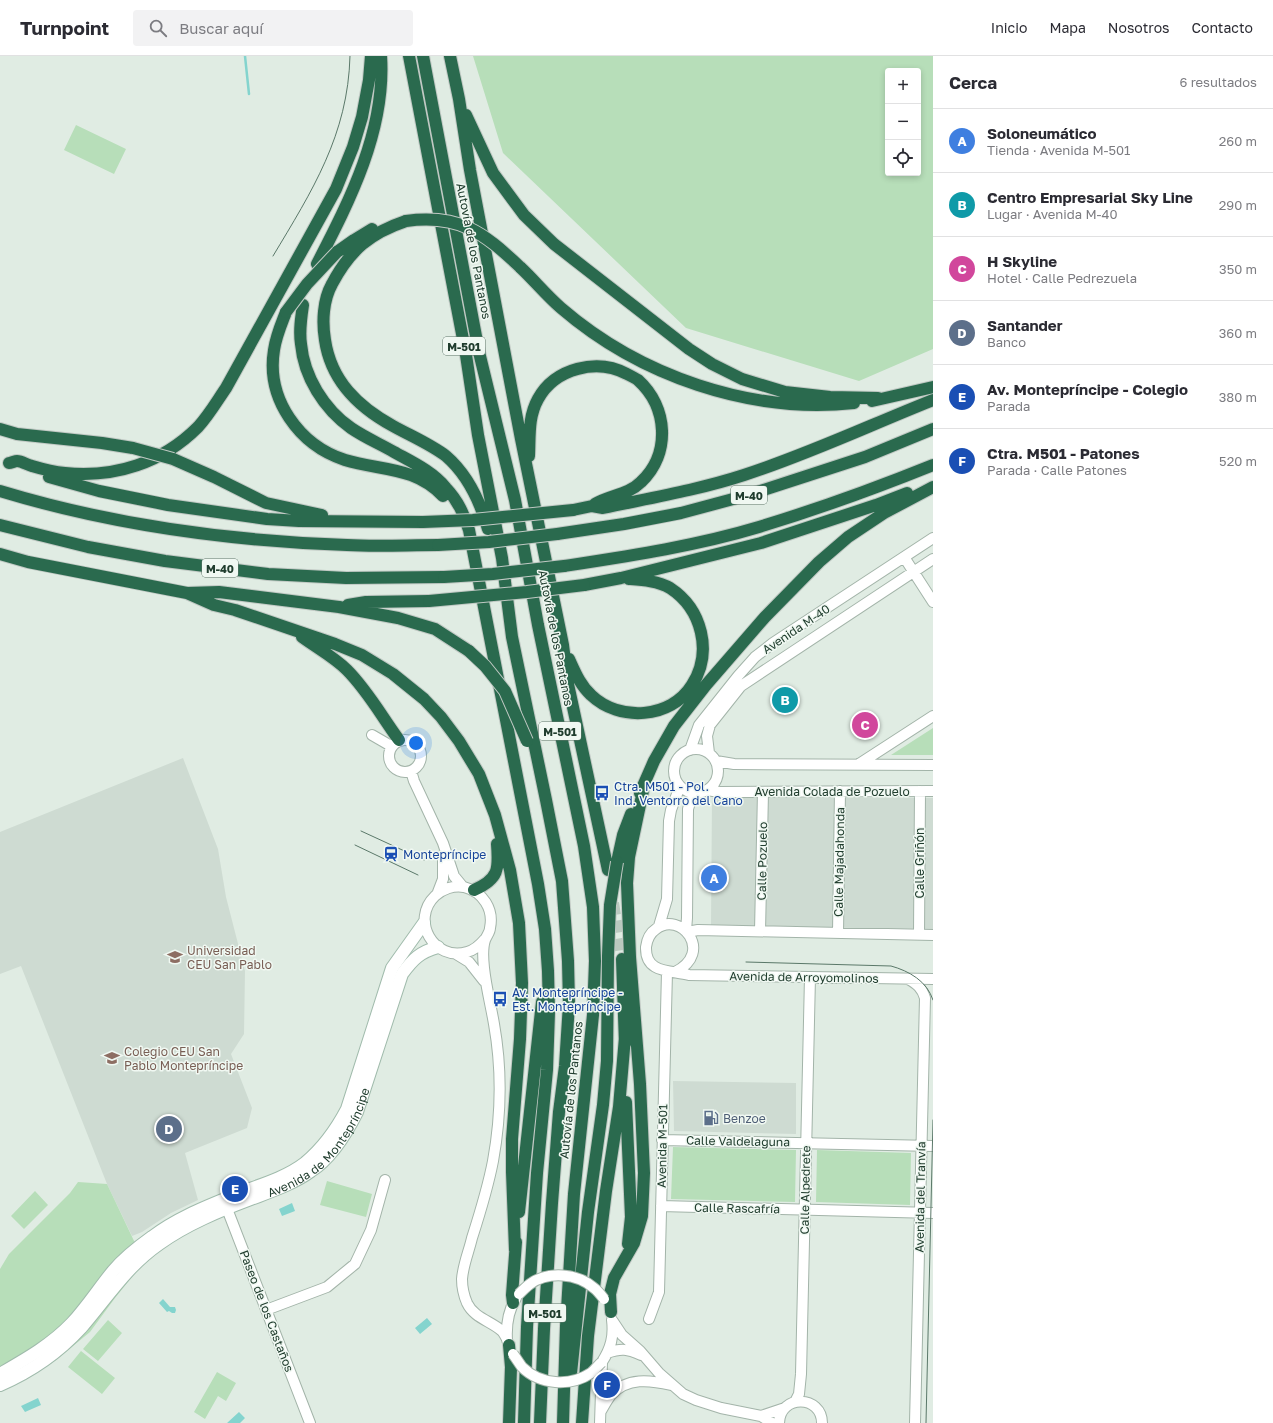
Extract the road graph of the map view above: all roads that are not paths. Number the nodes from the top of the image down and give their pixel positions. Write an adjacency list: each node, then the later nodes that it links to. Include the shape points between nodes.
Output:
1 (371, 56): 15 (highway, via 362,116 336,189 226,388 198,426 176,447 152,461 117,471 88,475 63,473 18,461)
2 (381, 56): 8 (highway, via 377,115 370,140 354,190)
3 (409, 56): 35 (highway, Autovía de los Pantanos / M-501, via 502,558)
4 (423, 56): 106 (highway, Autovía de los Pantanos / M-501, via 479,352 515,500 584,846 593,907 593,1015 574,1194)
5 (450, 56): 6 (highway)
6 (459, 98): 11 (highway, via 493,173 524,215 554,244 689,349 742,379 786,392 830,397); 17 (highway, via 495,307)
7 (387, 227): 11 (highway, bridge, via 425,218 451,221 478,232 505,253 560,307 600,337 688,382 737,396 783,404 831,406 869,402); 28 (highway, bridge, via 370,229 337,252 307,284 286,312 273,351 275,388 292,424 310,442 345,460 406,473 424,480 436,489 451,504 462,525); 35 (highway, via 356,249 340,268 330,287 323,328 326,351 343,386 356,401 372,414 445,456 468,482 482,507)
8 (317, 264)
9 (304, 305): 28 (highway, via 301,344 305,364 314,386 331,411 351,428 424,468 446,486 460,506 469,530)
10 (933, 387): 11 (highway)
11 (878, 398)
12 (933, 400): 21 (highway, via 796,457 743,475 603,508)
13 (933, 429): 20 (highway, M-40, bridge, via 865,457 748,496 624,524 489,542 348,546 269,541 168,530)
14 (0, 430): 22 (highway, bridge, via 133,448 173,459 266,503)
15 (4, 462): 22 (highway, via 16,468 99,491 168,505 267,519)
16 (933, 464): 23 (highway, M-40, bridge, via 874,489 758,527 686,545 564,566 493,574 346,578 260,573 165,561)
17 (527, 469): 21 (highway, via 530,420 538,399 551,382 568,371 602,366 620,370 637,379 659,411 663,431 661,448 654,465 641,482 627,493 602,500); 36 (highway)
18 (933, 483): 30 (highway, via 761,544)
19 (933, 487): 46 (highway, via 884,513 848,537 793,588 706,685 674,726 654,761)
20 (0, 491)
21 (592, 506): 22 (highway, bridge, via 488,519 423,522)
22 (353, 521)
23 (0, 525)
24 (933, 538): 26 (street, Avenida M-40)
25 (0, 554): 31 (highway, via 28,562)
26 (904, 558): 29 (street); 40 (street, Avenida M-40, via 755,657 699,725)
27 (933, 559): 29 (street, Avenida M-40)
28 (475, 563): 71 (highway, via 538,884)
29 (913, 572): 32 (street); 41 (street, Avenida M-40, via 741,686 710,725 707,736)
30 (621, 578): 33 (highway, bridge, via 493,596 366,602); 36 (highway, via 651,582 669,588 686,602 697,619 702,636 702,656 692,685 680,699 645,714 623,712 605,706 590,696 580,683)
31 (187, 593): 33 (highway, via 219,592); 34 (highway, via 214,605)
32 (933, 602)
33 (339, 607): 54 (highway, bridge, via 398,618 435,629 469,651 505,691 527,741 535,774)
34 (289, 629): 39 (highway, via 347,670 364,690); 55 (highway, via 362,655 393,674 424,698 460,741 479,774)
35 (512, 637): 54 (highway, Autovía de los Pantanos / M-501)
36 (563, 645): 57 (highway, via 568,684)
37 (933, 716): 43 (street)
38 (372, 735): 39 (street)
39 (395, 743): 45 (street, via 389,752 388,759 391,765 403,772); 45 (street, via 407,739 415,743 420,750 418,766)
40 (690, 750): 41 (street, via 700,749); 47 (street, via 681,755 675,765 675,776)
41 (709, 753): 42 (street)
42 (716, 761): 43 (street, via 734,764); 48 (street, via 718,772 715,783)
43 (859, 764): 44 (street)
44 (933, 765)
45 (411, 771): 56 (street)
46 (644, 786): 57 (highway); 89 (highway, via 629,857 627,883 644,1173 642,1216 634,1243)
47 (680, 786): 53 (street); 61 (street, via 669,821 667,899)
48 (707, 790): 52 (street, Avenida Colada de Pozuelo); 53 (street)
49 (840, 791): 50 (street, Avenida Colada de Pozuelo); 52 (street, Avenida Colada de Pozuelo); 64 (street, Calle Majadahonda)
50 (920, 791): 51 (street, Avenida Colada de Pozuelo); 65 (street, Calle Griñón)
51 (933, 791)
52 (763, 792): 63 (street, Calle Pozuelo)
53 (693, 793): 62 (street, via 688,809)
54 (546, 800): 110 (highway, Autovía de los Pantanos / M-501, via 562,882 569,1004 552,1203)
55 (495, 815): 58 (highway, via 498,863 494,877 485,885); 88 (highway, via 510,870 519,923 522,983 512,1146)
56 (443, 843): 58 (street, via 454,876); 59 (street, via 443,879)
57 (612, 866): 106 (highway, bridge, via 607,1061 572,1370)
58 (468, 888): 59 (street, via 454,886); 67 (street, via 483,897 489,907 490,929)
59 (438, 892): 60 (street, via 426,909)
60 (424, 923): 68 (street, via 426,932); 83 (street, Avenida de Montepríncipe, via 392,968 348,1109 339,1125 328,1140 304,1163)
61 (659, 926): 62 (street, via 673,924); 72 (street, via 646,942 646,952 650,962 657,969)
62 (686, 931): 63 (street); 72 (street, via 692,940 691,960 684,967)
63 (760, 931): 64 (street)
64 (838, 933): 65 (street)
65 (919, 934): 66 (street)
66 (933, 935)
67 (485, 939): 69 (street, via 478,947); 76 (street, via 483,955)
68 (438, 947): 69 (street); 83 (street, Avenida de Montepríncipe, via 418,955 402,974 357,1112 336,1147 313,1170 293,1182 270,1193)
69 (456, 954): 76 (street, via 469,962)
70 (622, 959): 77 (highway)
71 (548, 971): 88 (highway, via 543,991); 109 (highway, via 547,1070 537,1173)
72 (671, 972): 73 (street, Avenida de Arroyomolinos, via 689,975); 78 (street, Avenida M-501)
73 (810, 977): 74 (street, Avenida de Arroyomolinos); 79 (street, Calle Alpedrete)
74 (908, 979): 75 (street, Avenida de Arroyomolinos); 80 (street, Avenida del Tranvía, via 917,984 925,998)
75 (933, 979)
76 (487, 985): 95 (street, via 498,1056 498,1119 493,1161 462,1279 468,1305 477,1316)
77 (625, 1037): 89 (highway, via 631,1216); 111 (highway, via 619,1107 588,1336)
78 (662, 1140): 79 (street, Calle Valdelaguna); 84 (street, Avenida M-501)
79 (806, 1143): 80 (street, Calle Valdelaguna); 85 (street, Calle Alpedrete)
80 (921, 1145): 81 (street, Calle Valdelaguna); 86 (street, Avenida del Tranvía)
81 (933, 1146)
82 (385, 1180): 91 (street, via 371,1230 355,1264 327,1287)
83 (225, 1205): 91 (street, Paseo de los Castaños); 99 (street, Avenida de Montepríncipe, via 175,1221 152,1236 114,1270 72,1323 54,1340); 100 (street, Avenida de Montepríncipe, via 158,1244 122,1276 81,1328 59,1349 38,1365)
84 (661, 1206): 85 (street, Calle Rascafría); 94 (street, Avenida M-501, via 658,1292)
85 (805, 1210): 86 (street, Calle Rascafría); 102 (street, Calle Alpedrete, via 801,1374 799,1394)
86 (920, 1212): 87 (street, Calle Rascafría); 115 (street, Avenida del Tranvía)
87 (933, 1213)
88 (515, 1250): 90 (highway, via 512,1295)
89 (623, 1262): 93 (highway, via 614,1278 610,1294)
90 (516, 1299): 92 (street); 93 (street, bridge, via 536,1281 563,1275 579,1279 593,1287 604,1299)
91 (266, 1310): 107 (street, Paseo de los Castaños)
92 (508, 1314): 95 (street, via 499,1320); 96 (street, via 506,1326)
93 (612, 1316): 97 (street, via 611,1343); 98 (street, via 622,1335)
94 (649, 1319)
95 (488, 1322): 96 (street, via 502,1331)
96 (510, 1346): 97 (street, bridge, via 522,1367 534,1376 548,1381 578,1379 591,1372); 108 (highway)
97 (605, 1358): 98 (street, via 618,1349 626,1349); 105 (street)
98 (647, 1358): 101 (street)
99 (0, 1374)
100 (0, 1385)
101 (672, 1386): 104 (street, via 696,1400); 105 (street, via 645,1380 624,1384 611,1395)
102 (795, 1402): 103 (street); 114 (street, via 802,1401 815,1407)
103 (785, 1408): 104 (street); 113 (street, via 780,1414)
104 (760, 1416): 112 (street)
105 (600, 1418)
106 (563, 1419)
107 (310, 1423)
108 (509, 1423)
109 (524, 1423)
110 (540, 1423)
111 (582, 1423)
112 (772, 1423)
113 (779, 1423)
114 (822, 1423)
115 (915, 1423)

